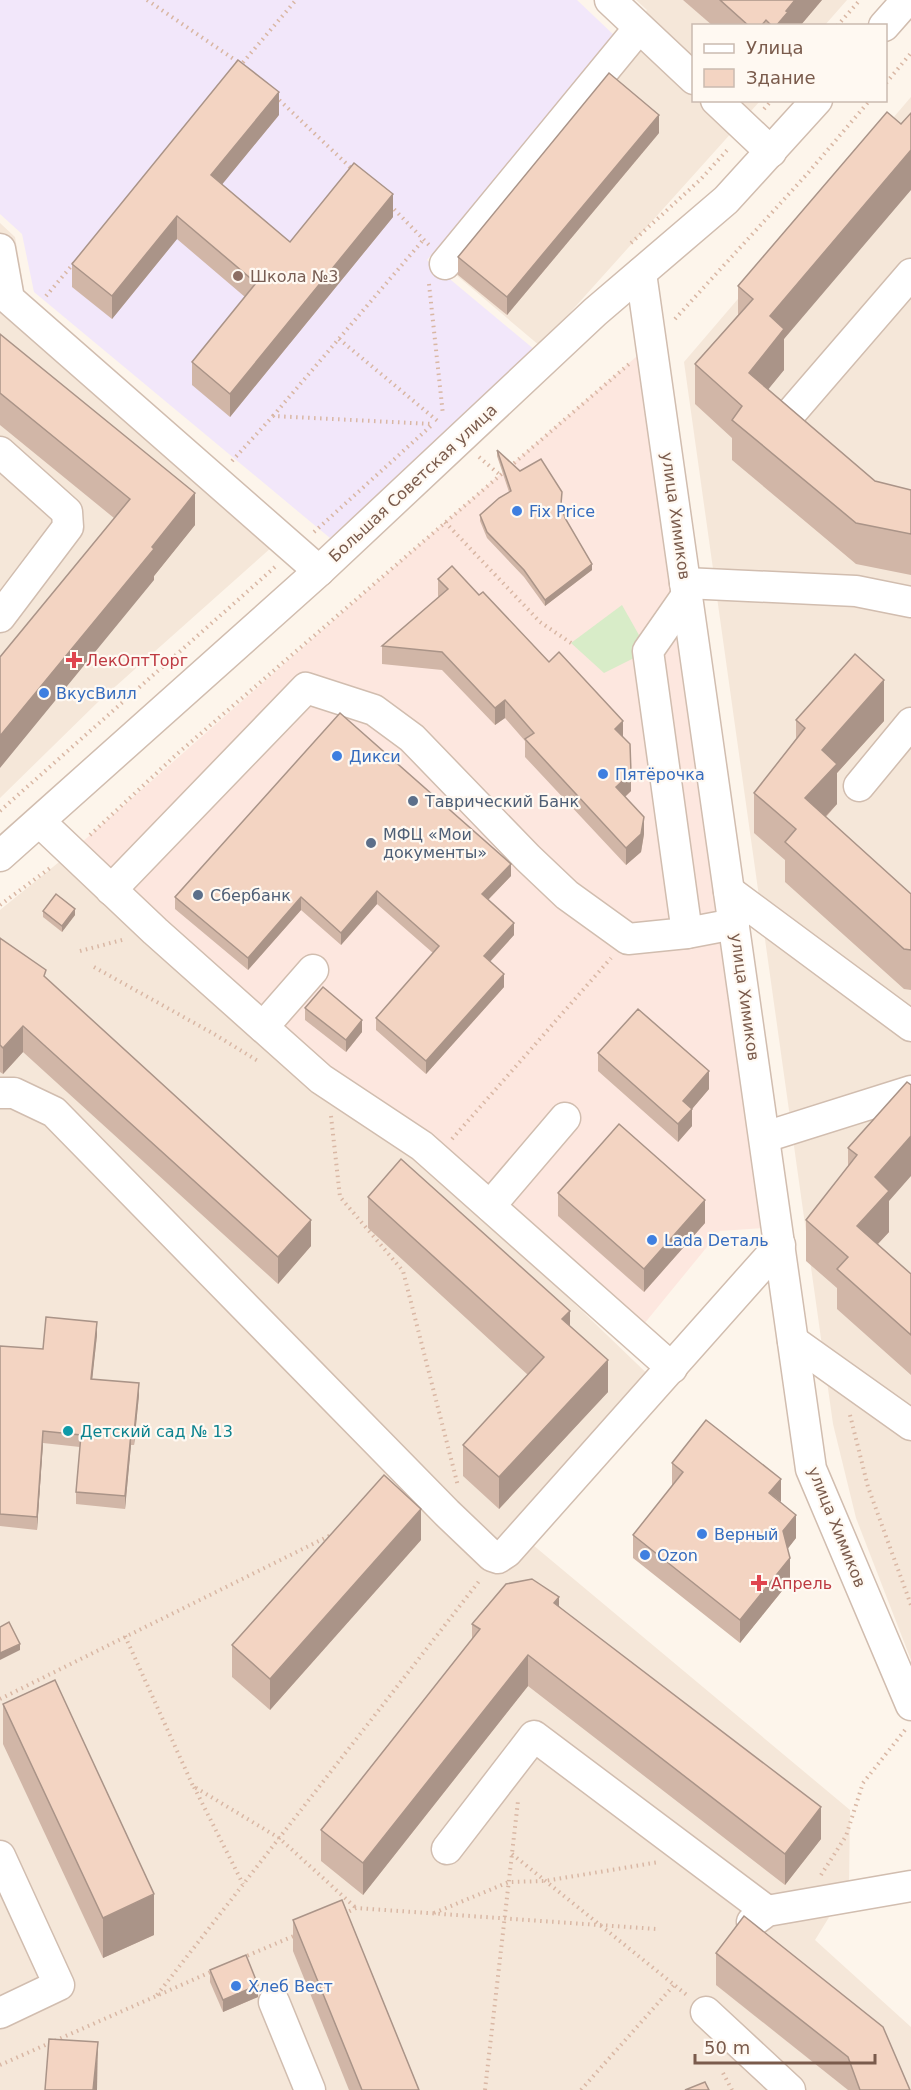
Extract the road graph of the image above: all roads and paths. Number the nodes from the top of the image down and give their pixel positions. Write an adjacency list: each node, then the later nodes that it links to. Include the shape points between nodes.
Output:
1 (147, 0): 10 (path)
2 (296, 0): 10 (path)
3 (610, 0): 8 (street)
4 (860, 0): 6 (path)
5 (907, 0): 7 (street)
6 (839, 24)
7 (886, 24)
8 (639, 28): 12 (street); 27 (street)
9 (911, 53): 13 (path)
10 (242, 64): 11 (path)
11 (234, 73)
12 (692, 78)
13 (887, 81)
14 (267, 88): 21 (path)
15 (718, 102): 19 (street)
16 (770, 102): 19 (path)
17 (815, 102): 20 (street, Большая Советская улица)
18 (868, 102): 33 (path, via 808,174)
19 (746, 129): 20 (street); 24 (path, via 700,180)
20 (771, 152): 28 (street, Большая Советская улица, via 726,200)
21 (360, 177)
22 (386, 201): 23 (path)
23 (424, 239): 27 (path); 27 (path); 32 (path)
24 (630, 244)
25 (0, 249): 31 (street)
26 (75, 261): 30 (path)
27 (433, 263): 36 (path)
28 (641, 273): 33 (street, улица Химиков); 44 (street, Большая Советская улица)
29 (911, 274): 35 (street)
30 (45, 297)
31 (4, 303): 43 (street)
32 (339, 339): 37 (path); 38 (path)
33 (651, 344): 42 (path); 45 (street, улица Химиков)
34 (447, 411): 36 (path)
35 (791, 413)
36 (443, 415): 38 (path)
37 (273, 416): 39 (path); 41 (path)
38 (437, 420): 39 (path)
39 (433, 424): 43 (path)
40 (0, 452): 47 (street, via 67,513 69,520 68,527)
41 (228, 465)
42 (445, 522): 48 (path, via 540,622); 53 (path, via 177,754)
43 (295, 550): 44 (street); 51 (path)
44 (319, 571): 52 (street, Большая Советская улица)
45 (686, 589): 46 (street, via 856,591); 56 (street, улица Химиков); 60 (street, via 648,651)
46 (911, 602)
47 (0, 617)
48 (571, 643)
49 (911, 723): 50 (street)
50 (859, 786)
51 (0, 811)
52 (40, 822): 53 (street); 54 (street, Большая Советская улица)
53 (72, 852): 55 (street); 57 (path)
54 (0, 856)
55 (111, 890): 59 (street); 61 (street, via 306,688 374,710 412,738 567,895)
56 (729, 891): 58 (street, улица Химиков); 65 (street)
57 (0, 905)
58 (734, 924): 60 (street); 72 (street, улица Химиков)
59 (155, 931): 62 (path); 66 (street)
60 (687, 933): 61 (street)
61 (628, 939): 73 (path)
62 (80, 951)
63 (94, 967): 67 (path)
64 (313, 970): 66 (street)
65 (911, 1026)
66 (263, 1027): 73 (street, via 321,1079)
67 (262, 1064)
68 (911, 1091): 72 (street)
69 (0, 1093): 82 (street, via 14,1093 54,1113 447,1513)
70 (330, 1106): 80 (path, via 340,1197 403,1271)
71 (565, 1118): 74 (street)
72 (765, 1137): 75 (street, улица Химиков)
73 (435, 1158): 74 (street)
74 (490, 1206): 77 (street)
75 (780, 1245): 76 (street, улица Химиков); 77 (street)
76 (793, 1341): 78 (street); 86 (street, улица Химиков, via 811,1469)
77 (672, 1368): 82 (street)
78 (840, 1374): 79 (street); 83 (path, via 868,1487)
79 (911, 1425)
80 (459, 1490)
81 (337, 1532): 84 (path)
82 (498, 1558): 89 (path)
83 (911, 1605)
84 (125, 1636): 85 (path); 87 (path)
85 (0, 1699)
86 (911, 1707): 94 (path, via 863,1783 846,1836)
87 (193, 1786): 89 (path); 97 (path)
88 (518, 1796): 91 (path)
89 (279, 1838): 97 (path); 99 (path)
90 (447, 1849): 93 (street, via 534,1736)
91 (512, 1854): 95 (path); 96 (path)
92 (0, 1856): 112 (street, via 59,1985)
93 (695, 1856): 95 (path); 98 (street, via 760,1916)
94 (821, 1876)
95 (545, 1881): 96 (path); 103 (path)
96 (509, 1882): 100 (path); 102 (path)
97 (243, 1885): 109 (path)
98 (911, 1886)
99 (356, 1908): 100 (path); 101 (path)
100 (433, 1914): 102 (path)
101 (338, 1916)
102 (505, 1919): 103 (path); 116 (path)
103 (601, 1925): 104 (path); 108 (path)
104 (656, 1929)
105 (296, 1935): 106 (path)
106 (232, 1963)
107 (221, 1968): 109 (path)
108 (674, 1985): 111 (path); 117 (path)
109 (157, 1996): 113 (path)
110 (274, 2002): 115 (street)
111 (698, 2005): 119 (street)
112 (0, 2013)
113 (0, 2065)
114 (723, 2073): 118 (path)
115 (310, 2090)
116 (486, 2090)
117 (581, 2090)
118 (732, 2090)
119 (790, 2090)

